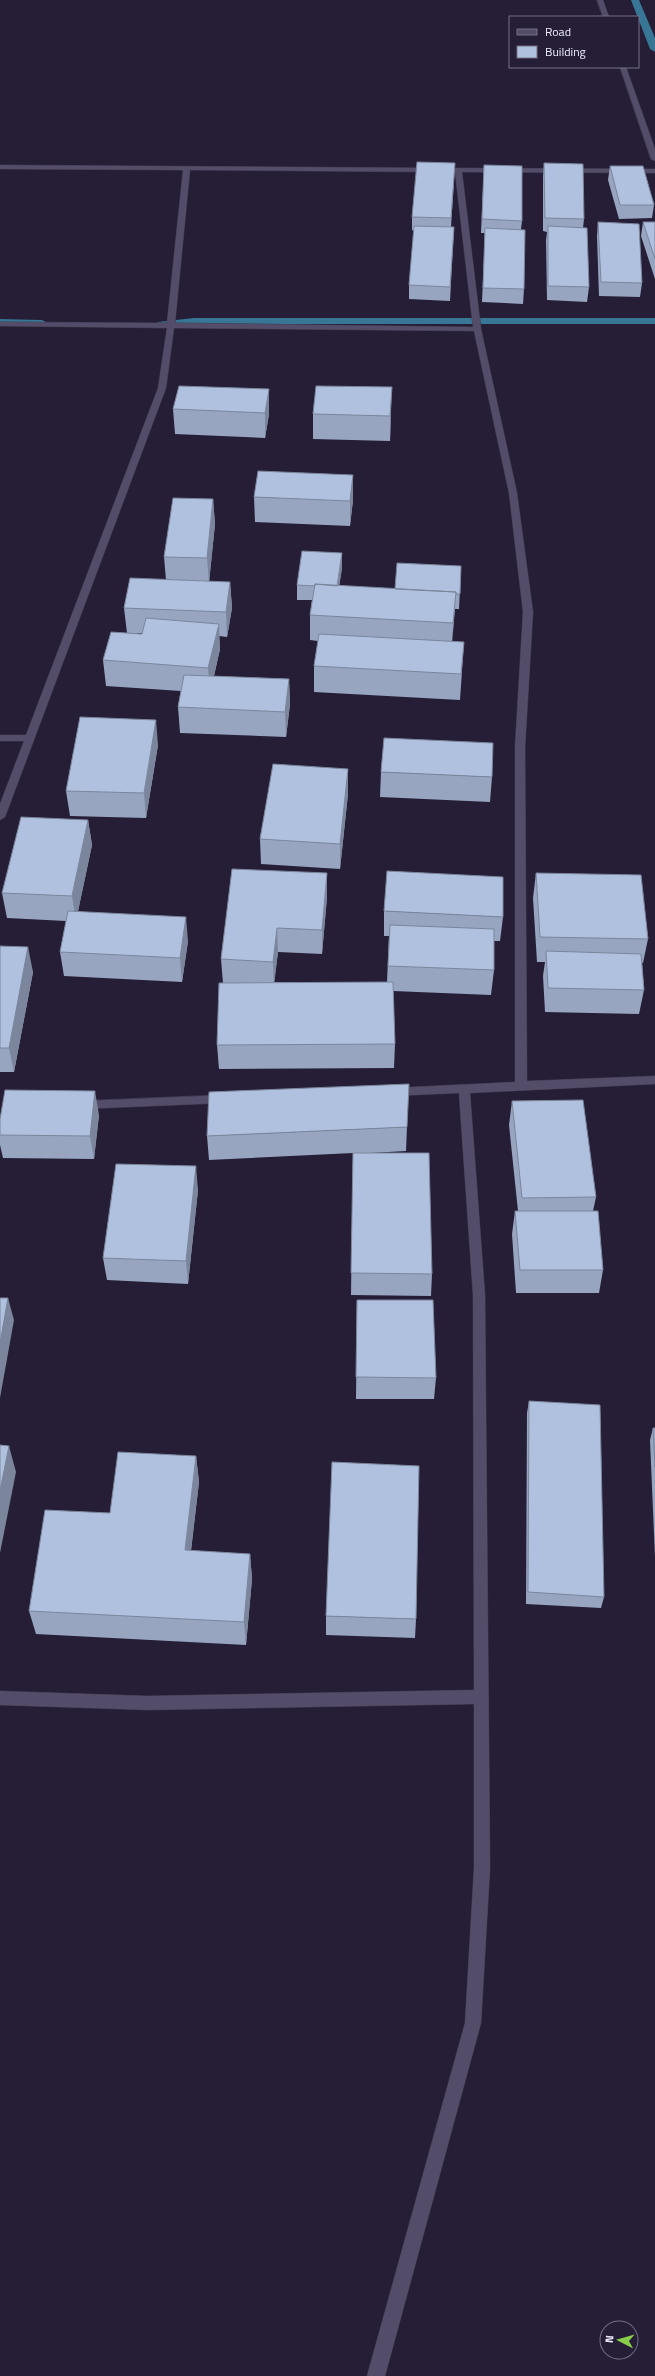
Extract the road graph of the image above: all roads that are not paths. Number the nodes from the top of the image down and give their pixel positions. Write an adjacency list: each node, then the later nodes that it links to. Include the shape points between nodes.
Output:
1 (600, 0): 2 (street)
2 (606, 16)
3 (623, 68): 4 (street)
4 (655, 159)
5 (0, 167): 6 (street)
6 (187, 168): 7 (street); 10 (street)
7 (458, 170): 8 (street); 11 (street)
8 (655, 171)
9 (0, 324): 10 (street)
10 (171, 325): 11 (street); 13 (street, via 162,388)
11 (477, 329): 16 (street, via 513,493 528,612 520,747)
12 (0, 738): 13 (street)
13 (29, 738): 14 (street)
14 (0, 817)
15 (655, 1080): 16 (street)
16 (521, 1086): 17 (street)
17 (464, 1089): 18 (street); 21 (street, via 479,1295)
18 (378, 1092)
19 (236, 1098): 20 (street)
20 (71, 1105)
21 (481, 1697): 22 (street, via 148,1703); 23 (street, via 482,1868 473,2023)
22 (0, 1698)
23 (376, 2376)

